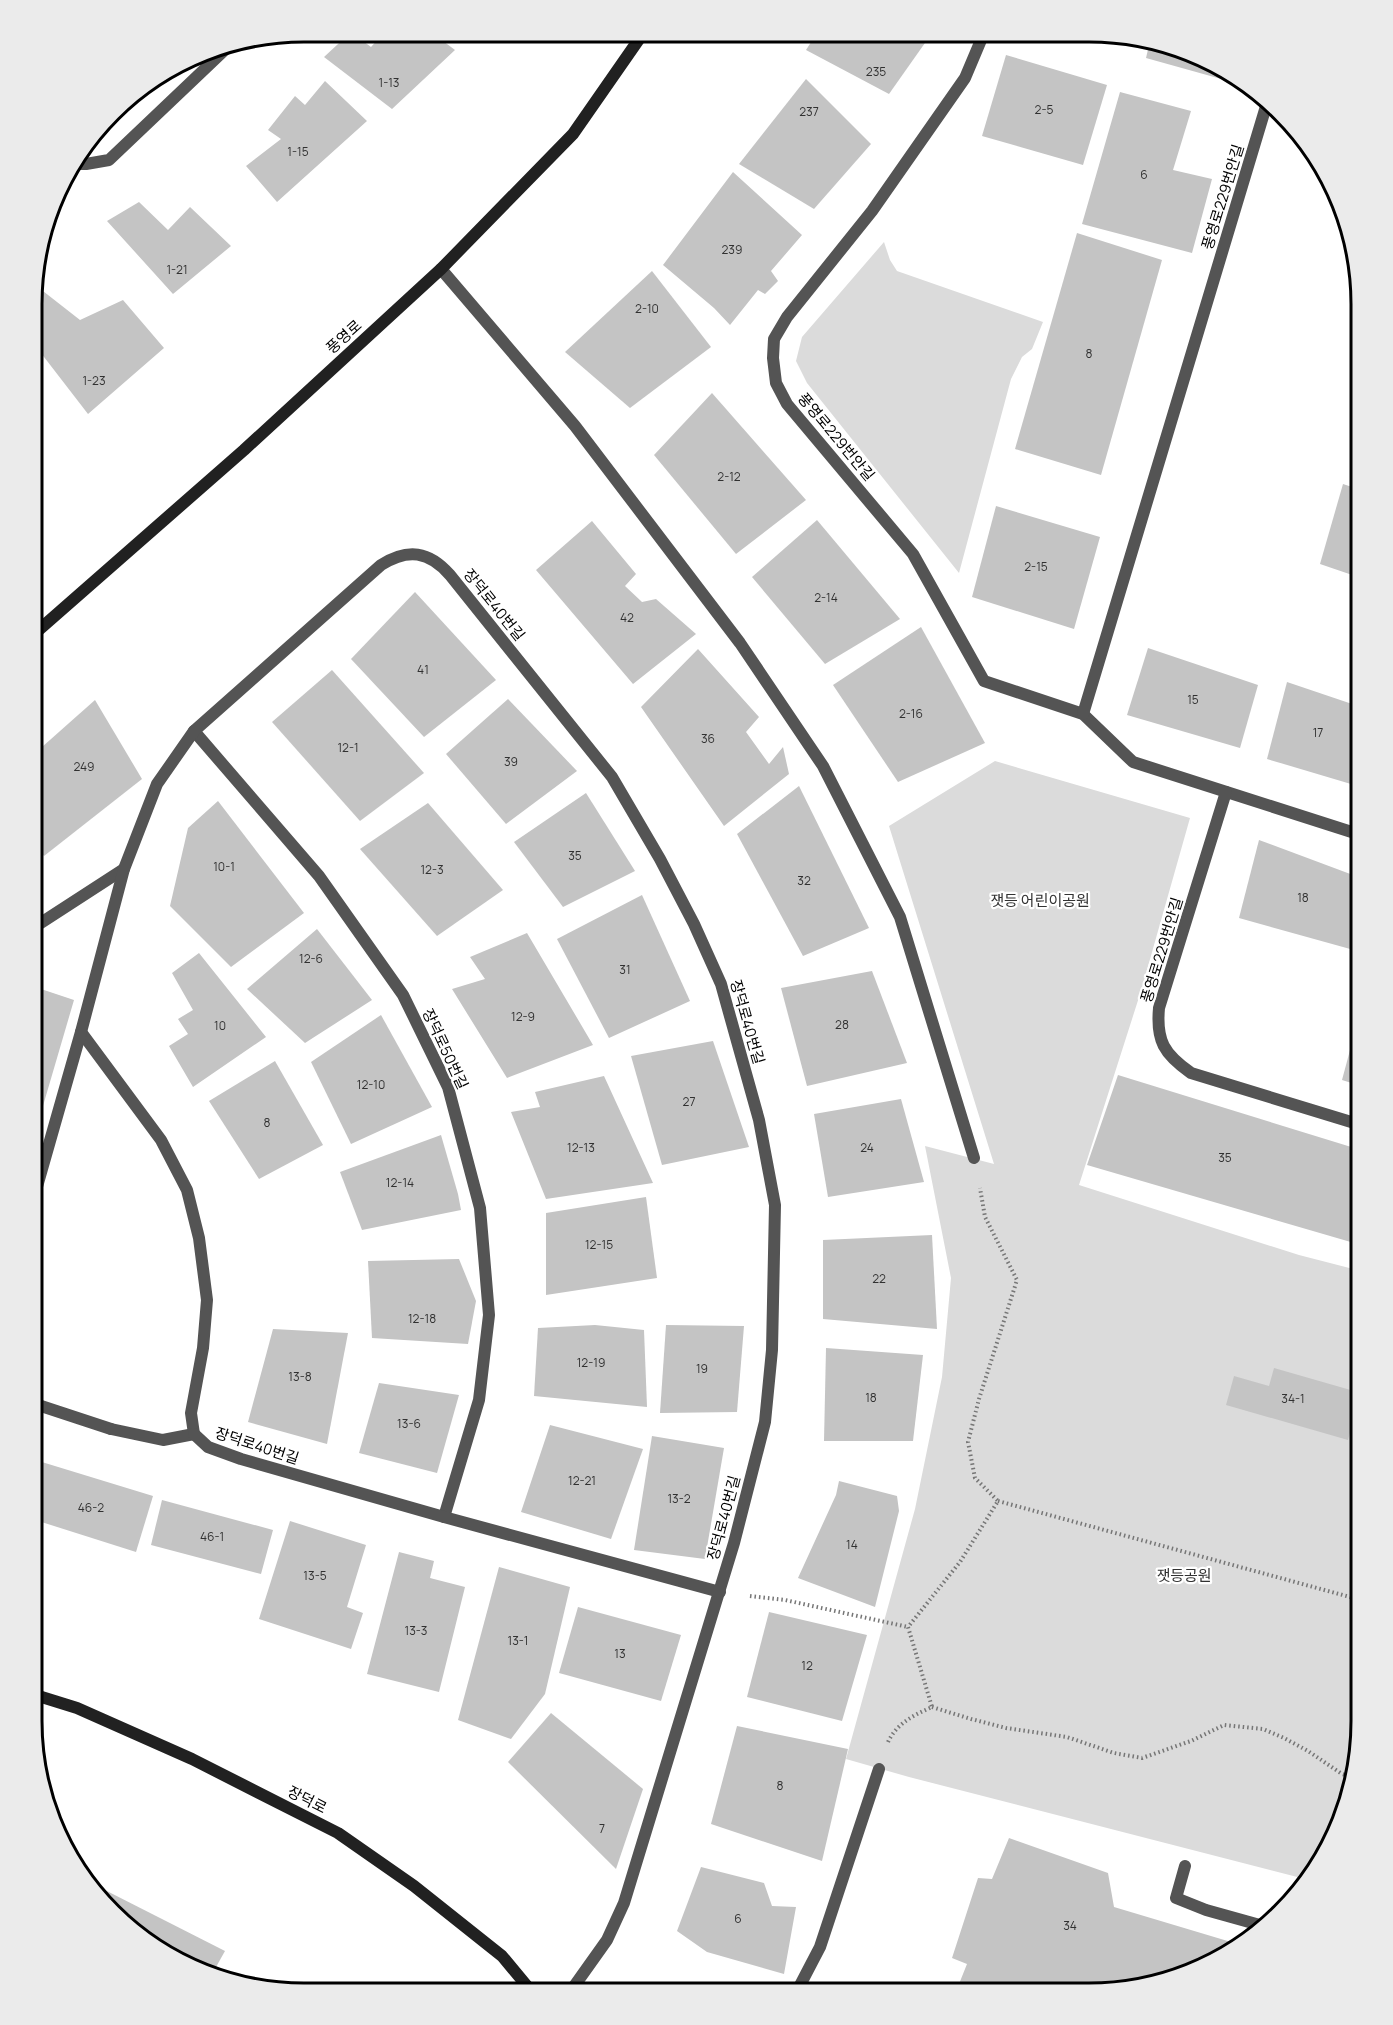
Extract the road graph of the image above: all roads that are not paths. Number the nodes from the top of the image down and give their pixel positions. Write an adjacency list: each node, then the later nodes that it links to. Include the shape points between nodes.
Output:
1 (638, 42): 6 (main road, 풍영로, via 573,134)
2 (980, 42): 8 (street, 풍영로229번안길, via 965,78 872,212 787,317 774,339 776,382 787,404 913,554 984,681)
3 (217, 57): 5 (street, via 109,160)
4 (1265, 110): 8 (street, 풍영로229번안길)
5 (82, 164)
6 (441, 269): 7 (main road, 풍영로, via 244,450); 16 (street, via 575,426 740,643 824,766 900,917)
7 (42, 627)
8 (1083, 714): 10 (street, 풍영로229번안길, via 1133,762)
9 (194, 731): 12 (street, via 157,784); 20 (street, 장덕로50번길, via 319,876 403,995 448,1087 480,1208 489,1315 479,1400); 21 (street, 장덕로40번길, via 381,565 405,554 417,554 445,570 612,777 660,859 721,984 759,1120 775,1205 772,1350 765,1422)
10 (1226, 792): 11 (street, 풍영로229번안길); 15 (street, 풍영로229번안길, via 1159,1008 1157,1029 1164,1048 1191,1073)
11 (1351, 832)
12 (124, 869): 13 (street); 14 (street)
13 (42, 922)
14 (81, 1032): 17 (street); 19 (street, via 161,1140 187,1190 199,1238 207,1300 191,1413)
15 (1351, 1122)
16 (974, 1158)
17 (42, 1169)
18 (42, 1406): 19 (street, 장덕로40번길, via 111,1429 163,1440)
19 (195, 1434): 20 (street, 장덕로40번길, via 208,1447 242,1459)
20 (444, 1517): 21 (street, 장덕로40번길)
21 (720, 1592): 27 (street, 장덕로40번길, via 624,1903 607,1940)
22 (42, 1697): 26 (main road, 장덕로, via 77,1708 192,1759 338,1833 414,1886 502,1956)
23 (879, 1769): 28 (street, via 820,1947)
24 (1185, 1866): 25 (street, via 1176,1898)
25 (1255, 1924)
26 (524, 1983)
27 (576, 1983)
28 (801, 1983)

